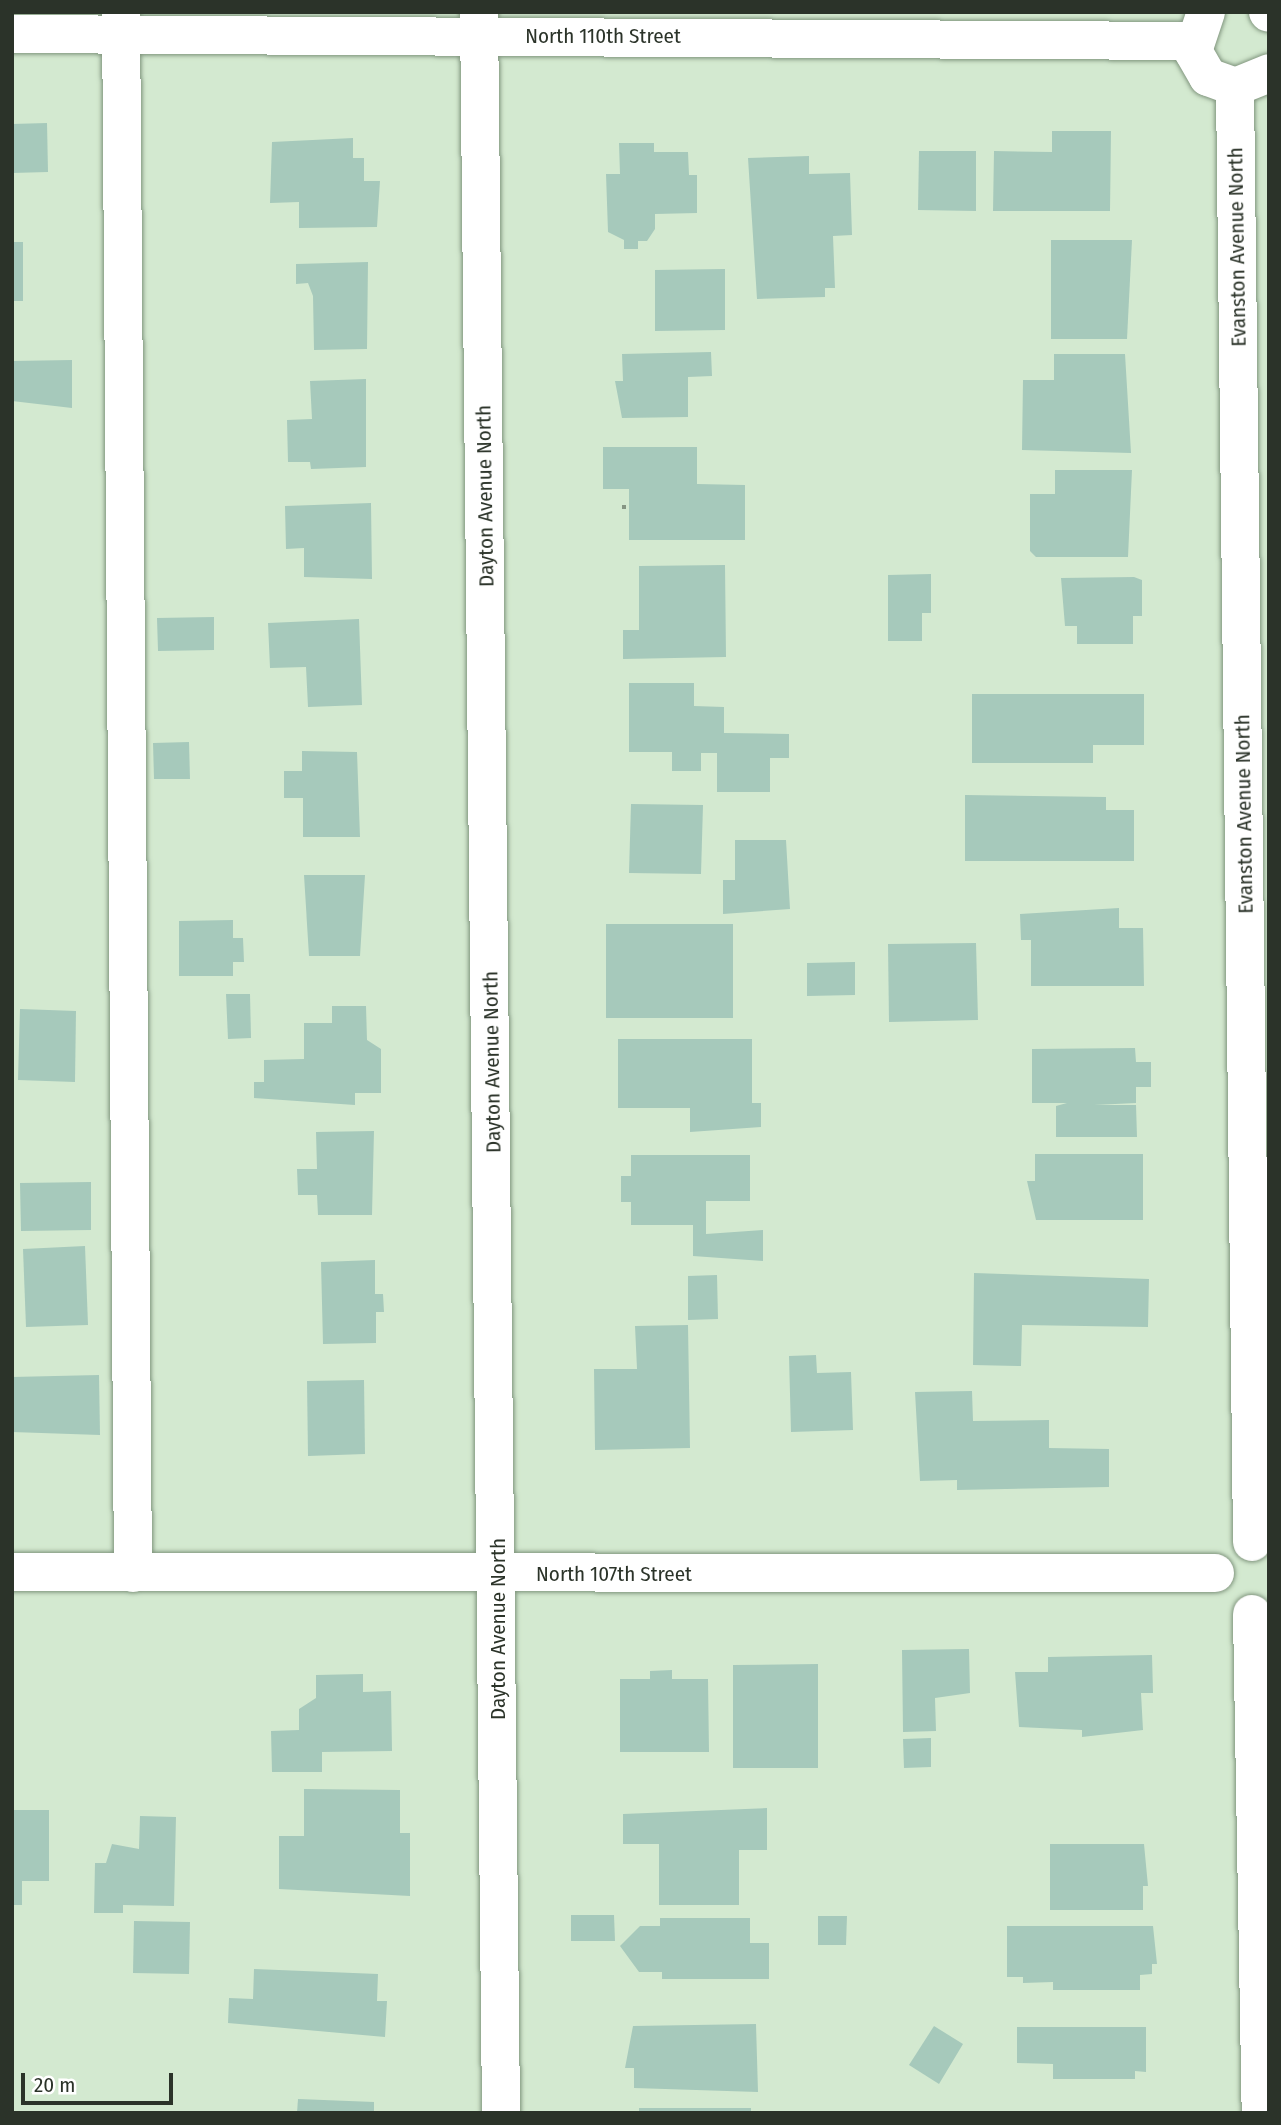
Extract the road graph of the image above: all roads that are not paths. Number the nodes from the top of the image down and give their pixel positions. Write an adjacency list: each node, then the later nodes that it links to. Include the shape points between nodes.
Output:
1 (121, 23): 2 (street, North 110th Street); 4 (street, North 110th Street); 8 (street)
2 (480, 24): 3 (street, North 110th Street); 10 (street, Dayton Avenue North)
3 (1200, 26): 5 (street, via 1208,77)
4 (12, 34)
5 (1252, 80): 6 (street, Evanston Avenue North)
6 (1260, 1544): 9 (street, via 1226,1551)
7 (12, 1572): 8 (street, North 107th Street)
8 (133, 1573): 10 (street, North 107th Street)
9 (1215, 1573): 10 (street, North 107th Street); 11 (street, via 1220,1597)
10 (497, 1574): 12 (street, Dayton Avenue North)
11 (1260, 1612): 13 (street)
12 (501, 2113)
13 (1261, 2113)

